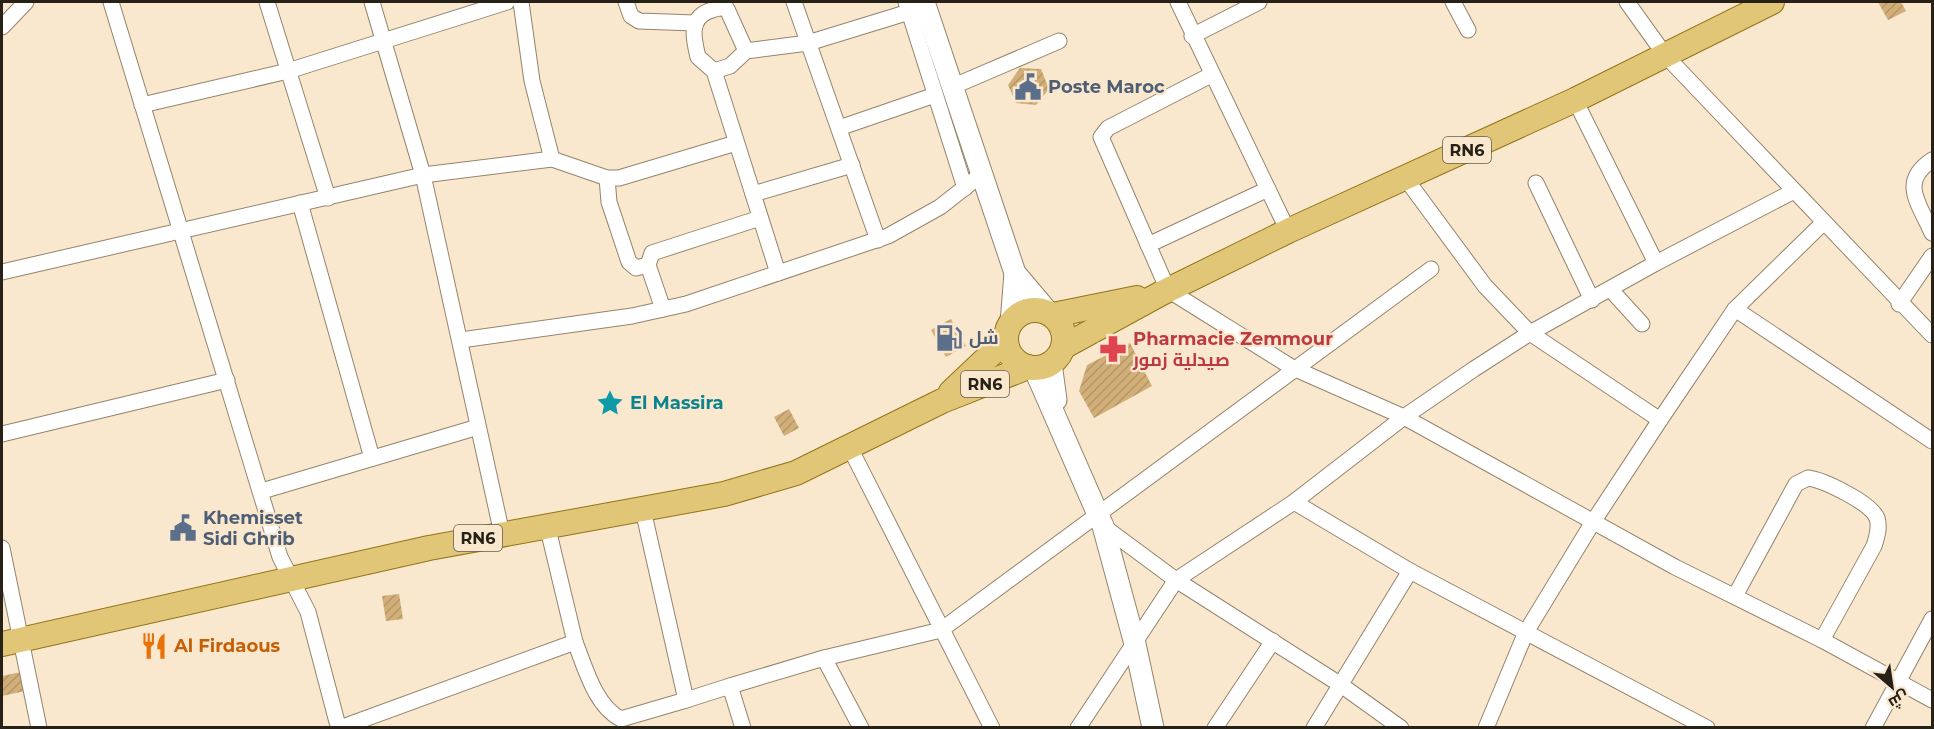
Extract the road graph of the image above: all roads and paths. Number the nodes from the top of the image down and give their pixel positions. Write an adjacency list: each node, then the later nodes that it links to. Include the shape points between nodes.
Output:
1 (26, 2): 16 (street)
2 (111, 2): 29 (street)
3 (267, 2): 24 (street)
4 (372, 2): 19 (street)
5 (507, 2): 19 (street)
6 (521, 2): 32 (street, via 532,81)
7 (626, 2): 15 (street, via 631,16 639,21)
8 (794, 2): 21 (street)
9 (1178, 2): 18 (street)
10 (1259, 2): 18 (street)
11 (1453, 2): 17 (street)
12 (1627, 2): 23 (street)
13 (1772, 2): 23 (main road, RN6)
14 (916, 4): 21 (street); 27 (main road)
15 (695, 23): 22 (street, via 701,14 721,7 727,9); 25 (street, via 698,57)
16 (2, 27)
17 (1468, 30)
18 (1192, 36): 26 (street)
19 (384, 41): 24 (street); 36 (street)
20 (1059, 42): 27 (street)
21 (808, 43): 22 (street); 30 (street)
22 (746, 51): 25 (street, via 730,66)
23 (1665, 56): 28 (main road, RN6); 42 (street)
24 (288, 71): 29 (street); 44 (street)
25 (714, 72): 31 (street)
26 (1211, 75): 41 (street); 52 (street, via 1108,128 1101,137)
27 (944, 90): 30 (street); 35 (main road); 40 (street)
28 (1575, 99): 38 (main road, RN6); 54 (street)
29 (142, 105): 48 (street)
30 (838, 128): 34 (street)
31 (736, 142): 37 (street, via 619,178); 43 (street)
32 (552, 159): 36 (street); 37 (street)
33 (1932, 160): 50 (street, via 1917,171 1913,183)
34 (852, 165): 43 (street); 51 (street)
35 (982, 174): 40 (street); 59 (main road)
36 (423, 175): 44 (street); 71 (street)
37 (607, 178): 55 (street, via 609,202 629,262 636,268)
38 (1406, 179): 49 (main road, RN6); 69 (street, via 1485,286)
39 (1536, 183): 62 (street)
40 (965, 188): 51 (street, via 940,207)
41 (1268, 189): 49 (street); 52 (street)
42 (1792, 192): 47 (street); 54 (street)
43 (753, 194): 46 (street)
44 (328, 198): 45 (street)
45 (300, 203): 48 (street); 82 (street)
46 (760, 218): 55 (street, via 651,254); 58 (street)
47 (1823, 223): 63 (street); 65 (street)
48 (180, 230): 57 (street); 74 (street)
49 (1288, 231): 61 (main road, RN6)
50 (1932, 233)
51 (878, 240): 58 (street)
52 (1148, 245): 61 (street)
53 (1932, 256): 63 (street)
54 (1656, 263): 60 (street)
55 (648, 265): 64 (street)
56 (1431, 269): 73 (street)
57 (2, 272)
58 (778, 273): 64 (street)
59 (1015, 273): 66 (main road); 68 (main road)
60 (1611, 290): 62 (street); 67 (street)
61 (1164, 292): 66 (main road, RN6); 72 (main road, RN6); 73 (street)
62 (1592, 300): 69 (street)
63 (1899, 304): 70 (street)
64 (663, 309): 71 (street)
65 (1735, 309): 77 (street); 80 (street)
66 (1050, 314): 68 (main road, RN6, via 1031,310 1016,317); 72 (main road, via 1063,330)
67 (1642, 324)
68 (1008, 332): 72 (main road, RN6, via 1013,357); 75 (main road, RN6)
69 (1530, 333): 76 (street); 77 (street)
70 (1932, 335)
71 (461, 340): 78 (street)
72 (1044, 361): 75 (main road, RN6); 86 (main road, via 1059,421)
73 (1293, 368): 76 (street); 86 (street)
74 (227, 380): 79 (street); 83 (street)
75 (942, 401): 81 (main road, RN6)
76 (1404, 417): 84 (street); 87 (street)
77 (1660, 420): 87 (street)
78 (478, 427): 82 (street); 89 (street)
79 (2, 434)
80 (1932, 441)
81 (850, 448): 85 (main road, RN6, via 796,473 758,485); 96 (street)
82 (372, 458): 83 (street)
83 (262, 491): 92 (street)
84 (1294, 502): 91 (street); 93 (street)
85 (643, 510): 88 (main road, RN6); 107 (street)
86 (1100, 520): 93 (street); 96 (street); 102 (main road)
87 (1593, 522): 94 (street); 97 (street)
88 (547, 525): 89 (main road, RN6); 101 (street)
89 (502, 534): 92 (main road, RN6)
90 (2, 548): 100 (street)
91 (1410, 571): 97 (street); 105 (street)
92 (289, 578): 100 (main road, RN6); 110 (street, via 308,612)
93 (1176, 580): 98 (street); 102 (street)
94 (1735, 596): 99 (street); 99 (street, via 1796,484 1808,478 1831,486 1875,514 1878,534)
95 (1932, 619): 104 (street)
96 (941, 630): 103 (street); 114 (street)
97 (1526, 633): 109 (street); 120 (street)
98 (1274, 640): 105 (street); 117 (street)
99 (1822, 640): 104 (street)
100 (12, 642): 111 (street)
101 (575, 642): 107 (street, via 588,674 613,715 621,718); 110 (street)
102 (1135, 644): 115 (street); 116 (main road)
103 (824, 658): 106 (street); 113 (street)
104 (1896, 681): 108 (street); 122 (street)
105 (1341, 685): 118 (street); 119 (street)
106 (730, 686): 107 (street); 112 (street)
107 (686, 700)
108 (1932, 700)
109 (1691, 724): 121 (street)
110 (341, 725)
111 (39, 728)
112 (743, 728)
113 (861, 728)
114 (992, 728)
115 (1078, 728)
116 (1153, 728)
117 (1215, 728)
118 (1314, 728)
119 (1401, 728)
120 (1486, 728)
121 (1707, 728)
122 (1873, 728)

